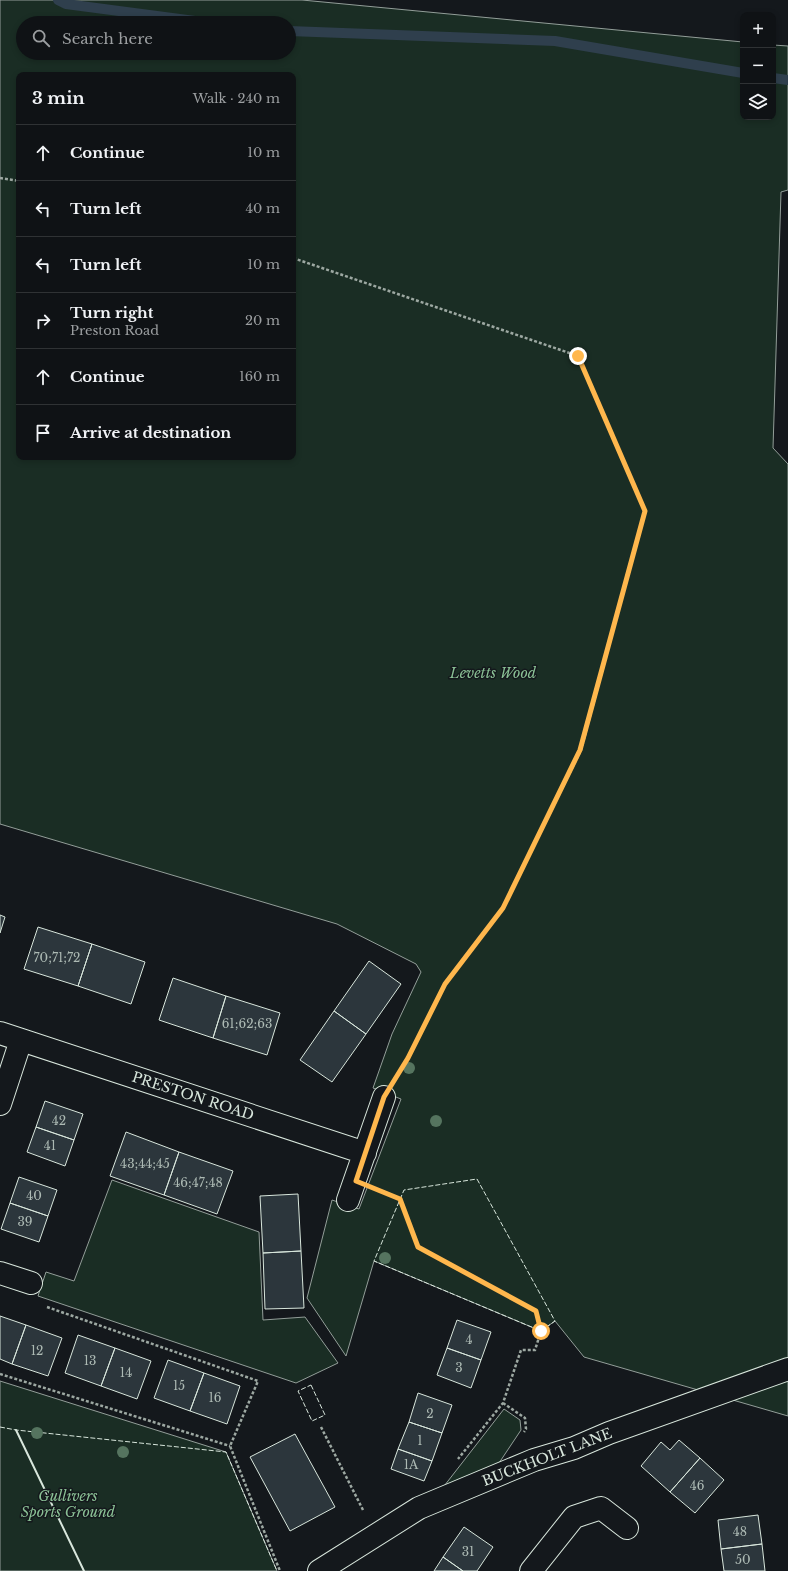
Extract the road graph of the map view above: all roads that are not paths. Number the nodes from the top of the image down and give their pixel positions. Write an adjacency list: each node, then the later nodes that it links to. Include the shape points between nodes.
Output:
1 (0, 1033): 2 (street, PRESTON ROAD)
2 (21, 1040): 4 (street); 5 (street, PRESTON ROAD)
3 (384, 1097): 5 (street)
4 (0, 1104)
5 (365, 1153): 6 (street)
6 (352, 1190)
7 (0, 1273): 8 (street)
8 (32, 1283)
9 (788, 1369): 11 (street, BUCKHOLT LANE, via 574,1448 534,1460 419,1508)
10 (627, 1528): 12 (street, via 601,1508 574,1517)
11 (319, 1571)
12 (530, 1571)

